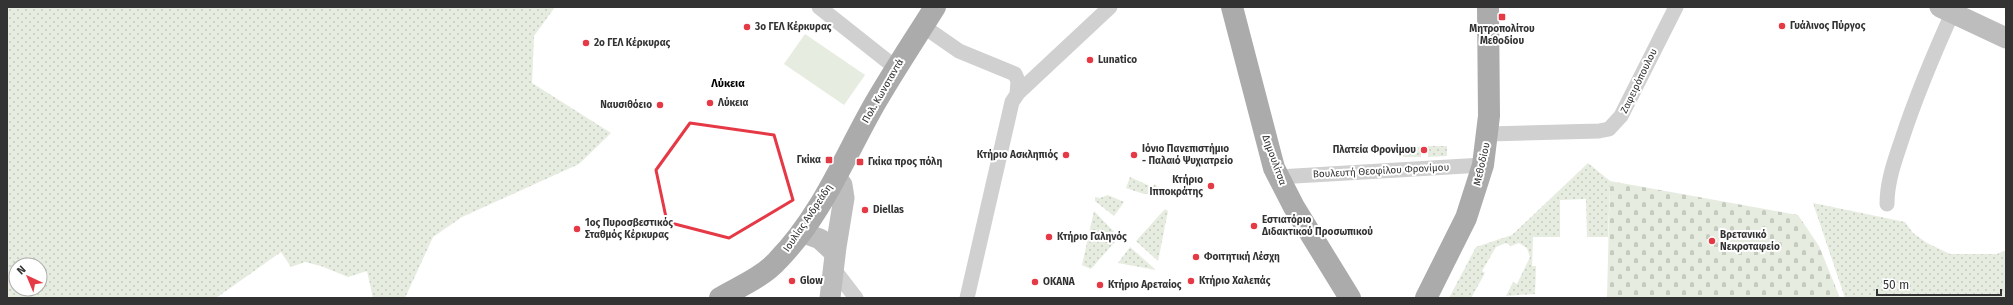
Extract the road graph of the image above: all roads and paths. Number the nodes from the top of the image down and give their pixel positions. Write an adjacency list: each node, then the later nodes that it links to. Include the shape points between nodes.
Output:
1 (935, 7): 8 (main road, Πολ. Κωνσταντά)
2 (1110, 7): 11 (street)
3 (1232, 7): 15 (main road, Δημουλίτσα)
4 (1676, 7): 12 (street, Ζαφειρόπουλου, via 1621,116 1612,127 1599,131)
5 (820, 8): 10 (street)
6 (1949, 9): 9 (main road); 16 (street, via 1916,97 1892,172 1887,190)
7 (1488, 13): 12 (main road, Μεθοδίου)
8 (923, 26): 10 (main road, Πολ. Κωνσταντά); 11 (street, via 959,51 1015,74 1018,81)
9 (2006, 38)
10 (896, 68): 14 (main road, Πολ. Κωνσταντά)
11 (1017, 94): 22 (street, via 1008,112)
12 (1488, 134): 13 (main road, Μεθοδίου)
13 (1483, 165): 15 (street, Βουλευτή Θεοφίλου Φρονίμου); 24 (main road, Μεθοδίου, via 1466,218)
14 (836, 177): 17 (main road, Ιουλίας Ανδρεάδη); 18 (main road, via 842,185 844,198)
15 (1278, 177): 23 (main road, Δημουλίτσα)
16 (1887, 204)
17 (801, 232): 18 (main road, via 820,239); 19 (main road, Ιουλίας Ανδρεάδη, via 778,262)
18 (834, 261): 20 (main road); 21 (street)
19 (720, 298)
20 (830, 298)
21 (856, 298)
22 (967, 298)
23 (1350, 298)
24 (1426, 298)

